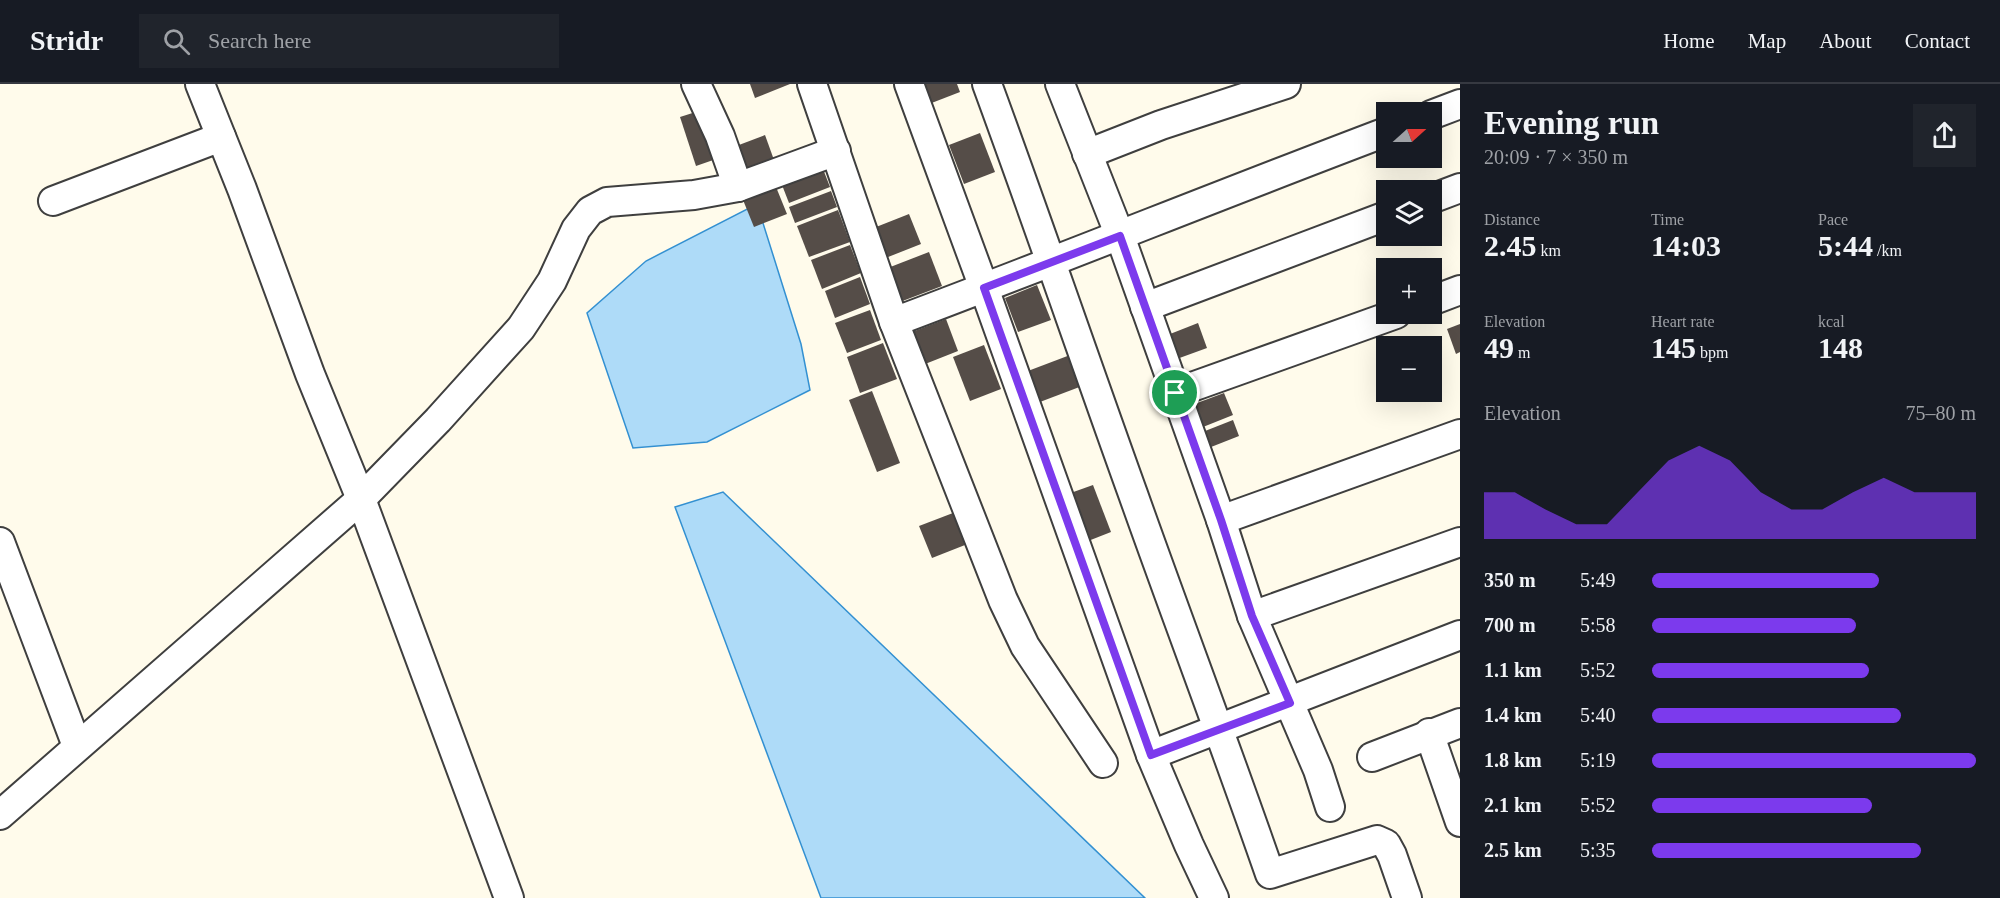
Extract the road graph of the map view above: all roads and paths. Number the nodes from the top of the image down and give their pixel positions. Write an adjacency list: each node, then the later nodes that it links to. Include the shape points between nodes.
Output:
1 (200, 84): 11 (street)
2 (696, 84): 14 (street)
3 (812, 84): 12 (street)
4 (909, 84): 21 (street)
5 (987, 84): 20 (street)
6 (1286, 84): 13 (street)
7 (1066, 86): 13 (street)
8 (1460, 104): 9 (street)
9 (1442, 111)
10 (1376, 136): 19 (street)
11 (221, 137): 17 (street); 29 (street)
12 (836, 151): 14 (street); 26 (street)
13 (1087, 154): 19 (street)
14 (738, 188): 29 (street, via 607,202 590,211 521,328)
15 (1460, 188): 16 (street)
16 (1442, 195)
17 (53, 201)
18 (1376, 220): 24 (street)
19 (1120, 236): 20 (street); 24 (street)
20 (1052, 262): 21 (street); 37 (street)
21 (984, 288): 26 (street); 40 (street)
22 (1460, 290): 23 (street)
23 (1442, 297)
24 (1145, 307): 27 (street)
25 (1376, 321): 27 (street)
26 (894, 322): 42 (street, via 1003,600 1025,646)
27 (1175, 393): 30 (street)
28 (1460, 434): 30 (street)
29 (361, 499): 39 (street); 46 (street)
30 (1221, 520): 33 (street)
31 (0, 542): 39 (street)
32 (1460, 542): 33 (street)
33 (1252, 616): 35 (street)
34 (1460, 636): 35 (street)
35 (1290, 703): 37 (street); 43 (street)
36 (1460, 723): 38 (street)
37 (1219, 728): 40 (street); 48 (street, via 1270,874 1377,840 1386,844 1392,855)
38 (1429, 734): 41 (street); 45 (street)
39 (77, 746): 44 (street)
40 (1151, 755): 47 (street)
41 (1372, 757)
42 (1103, 763)
43 (1330, 807)
44 (1, 811)
45 (1460, 822)
46 (509, 898)
47 (1214, 898)
48 (1407, 898)

